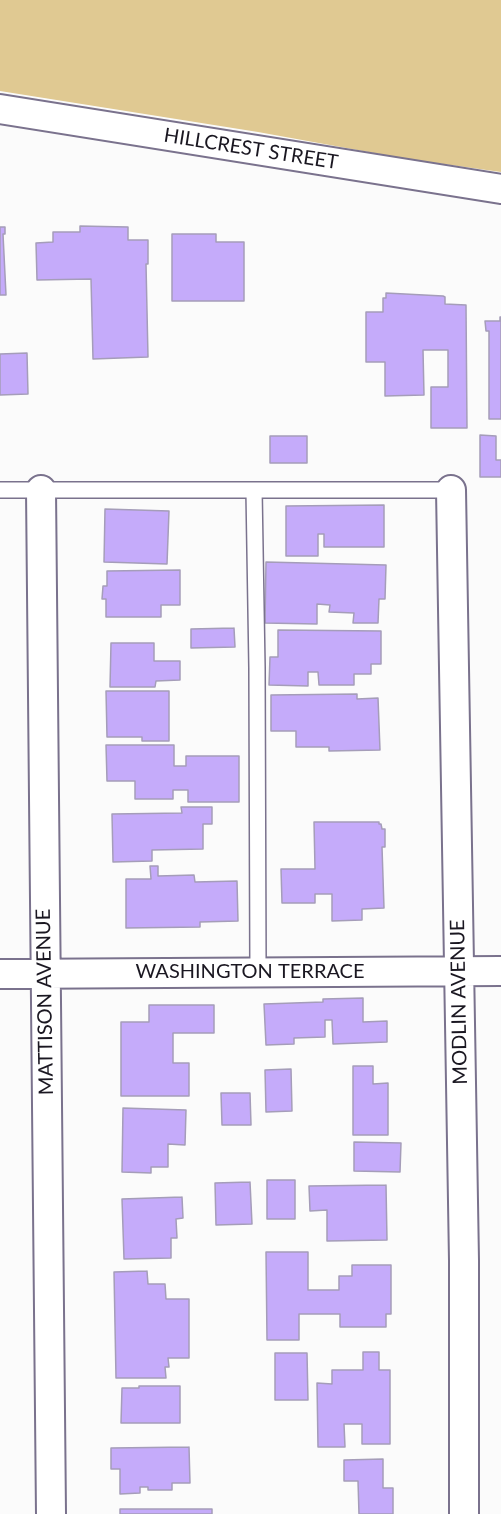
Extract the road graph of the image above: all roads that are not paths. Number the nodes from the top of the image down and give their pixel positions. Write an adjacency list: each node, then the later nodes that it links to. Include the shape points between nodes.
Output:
1 (0, 109): 2 (street, HILLCREST STREET)
2 (501, 189)
3 (0, 490): 4 (lane)
4 (41, 490): 5 (lane); 11 (street, MATTISON AVENUE)
5 (254, 490): 6 (lane); 9 (lane)
6 (451, 490): 7 (street, MODLIN AVENUE)
7 (459, 971): 8 (street, WASHINGTON TERRACE); 9 (street, WASHINGTON TERRACE); 13 (street, MODLIN AVENUE)
8 (501, 971)
9 (258, 972): 11 (street, WASHINGTON TERRACE)
10 (0, 974): 11 (street, WASHINGTON TERRACE)
11 (45, 974): 12 (street, MATTISON AVENUE)
12 (51, 1514)
13 (464, 1514)

